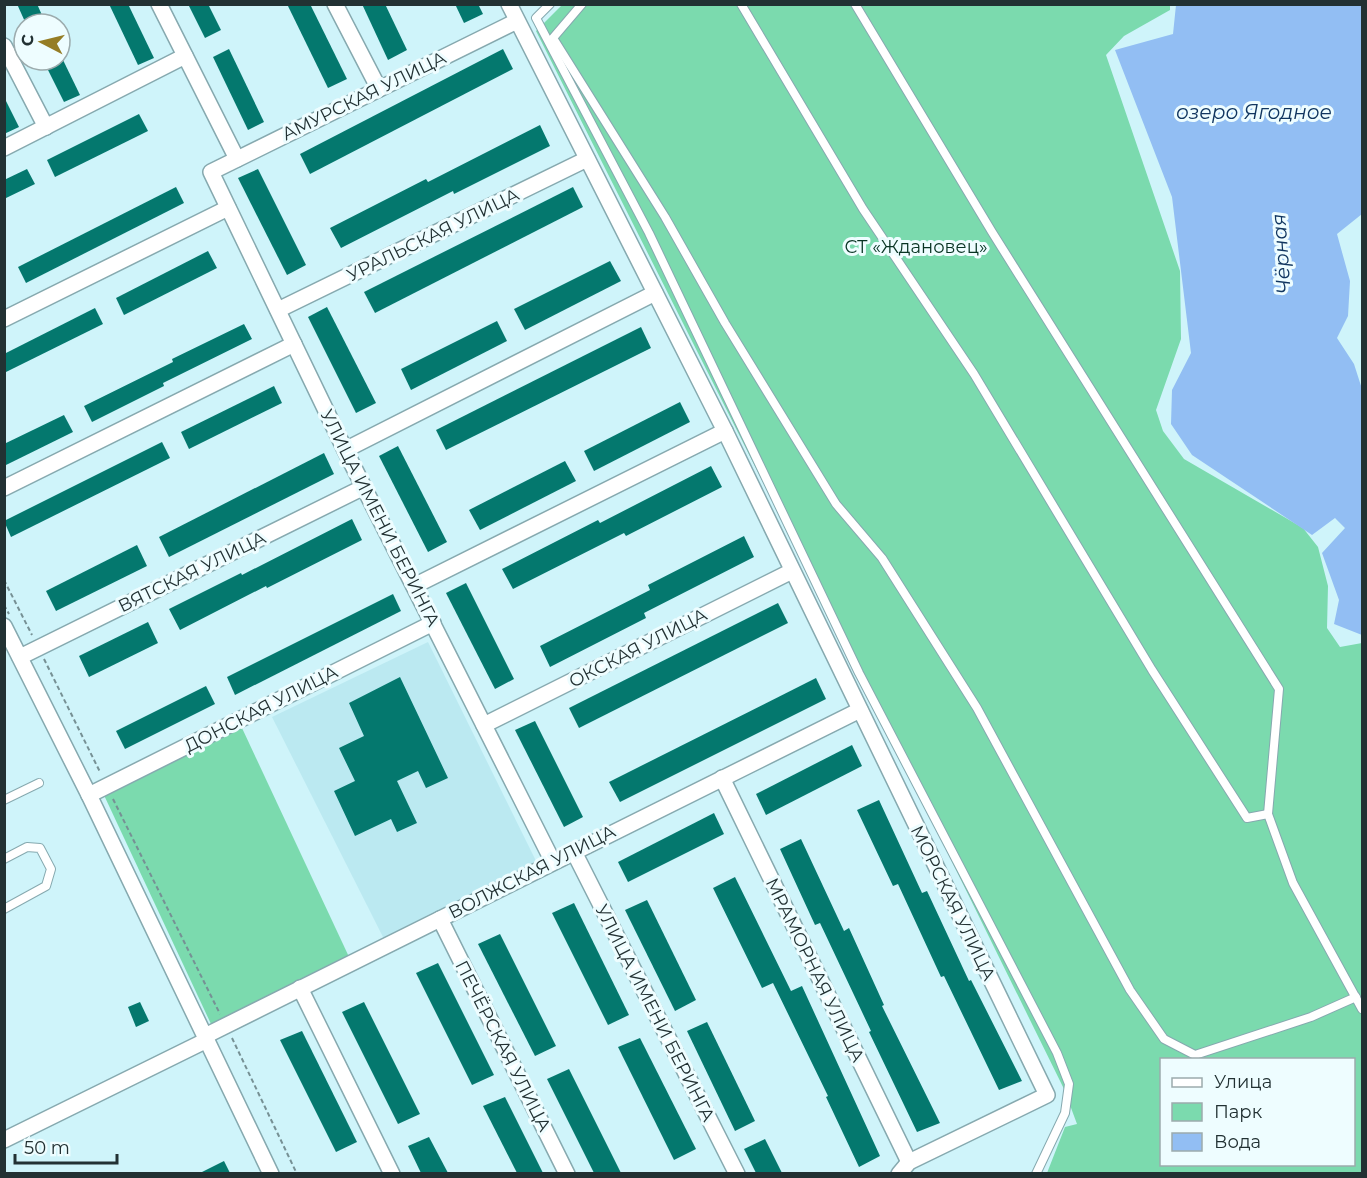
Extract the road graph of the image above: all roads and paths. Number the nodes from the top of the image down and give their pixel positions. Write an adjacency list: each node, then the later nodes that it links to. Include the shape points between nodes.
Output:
1 (159, 4): 10 (street)
2 (335, 4): 11 (street)
3 (509, 4): 8 (street, МОРСКАЯ УЛИЦА)
4 (550, 4): 58 (lane, via 536,18 649,233 859,673 1057,1053 1069,1084 1065,1113)
5 (582, 4): 47 (lane, via 553,38 836,504 882,558 977,708 1130,990 1164,1039 1196,1055 1311,1017)
6 (741, 4): 40 (lane, via 863,209 974,374 1152,670 1247,818)
7 (855, 4): 40 (lane, via 992,232 1279,689)
8 (517, 21): 11 (street, АМУРСКАЯ УЛИЦА); 15 (street, МОРСКАЯ УЛИЦА)
9 (4, 46): 12 (street)
10 (185, 56): 12 (street); 14 (street)
11 (379, 89): 14 (street, АМУРСКАЯ УЛИЦА)
12 (46, 127): 13 (street)
13 (4, 148)
14 (237, 159): 16 (street, АМУРСКАЯ УЛИЦА)
15 (587, 159): 18 (street, МОРСКАЯ УЛИЦА); 19 (street, УРАЛЬСКАЯ УЛИЦА)
16 (211, 172): 17 (street, УЛИЦА ИМЕНИ БЕРИНГА)
17 (228, 208): 19 (street, УЛИЦА ИМЕНИ БЕРИНГА); 20 (street)
18 (655, 293): 22 (street, МОРСКАЯ УЛИЦА); 23 (street)
19 (278, 310): 21 (street, УЛИЦА ИМЕНИ БЕРИНГА)
20 (4, 319)
21 (294, 344): 23 (street, УЛИЦА ИМЕНИ БЕРИНГА); 25 (street)
22 (725, 431): 26 (street, МОРСКАЯ УЛИЦА); 28 (street)
23 (345, 450): 24 (street, УЛИЦА ИМЕНИ БЕРИНГА)
24 (364, 487): 28 (street, УЛИЦА ИМЕНИ БЕРИНГА); 31 (street, ВЯТСКАЯ УЛИЦА)
25 (4, 488)
26 (792, 571): 33 (street, МОРСКАЯ УЛИЦА); 34 (street, ОКСКАЯ УЛИЦА)
27 (4, 580): 31 (path)
28 (414, 586): 29 (street, УЛИЦА ИМЕНИ БЕРИНГА)
29 (433, 623): 34 (street, УЛИЦА ИМЕНИ БЕРИНГА); 37 (street, ДОНСКАЯ УЛИЦА)
30 (5, 630): 32 (street)
31 (38, 648): 32 (street, ВЯТСКАЯ УЛИЦА); 37 (path)
32 (20, 657): 38 (street)
33 (860, 710): 35 (street, ВОЛЖСКАЯ УЛИЦА); 52 (street, МОРСКАЯ УЛИЦА, via 1047,1095)
34 (484, 725): 43 (street, УЛИЦА ИМЕНИ БЕРИНГА)
35 (722, 778): 41 (street, ВОЛЖСКАЯ УЛИЦА); 52 (street, МРАМОРНАЯ УЛИЦА)
36 (39, 783): 39 (lane)
37 (107, 786): 38 (street, ДОНСКАЯ УЛИЦА); 49 (path)
38 (89, 795): 50 (street)
39 (4, 800)
40 (1268, 814): 47 (lane, via 1293,883)
41 (574, 852): 43 (street, ВОЛЖСКАЯ УЛИЦА); 57 (street, УЛИЦА ИМЕНИ БЕРИНГА)
42 (4, 859): 44 (lane, via 27,847 40,848 51,869 46,886)
43 (553, 862): 45 (street, ВОЛЖСКАЯ УЛИЦА)
44 (4, 909)
45 (440, 919): 46 (street, ВОЛЖСКАЯ УЛИЦА); 56 (street, ПЕЧЁРСКАЯ УЛИЦА)
46 (300, 988): 49 (street, ВОЛЖСКАЯ УЛИЦА); 55 (street)
47 (1356, 997): 48 (lane)
48 (1362, 1009)
49 (226, 1025): 50 (street, ВОЛЖСКАЯ УЛИЦА); 54 (path)
50 (206, 1038): 51 (street, ВОЛЖСКАЯ УЛИЦА); 53 (street)
51 (4, 1140)
52 (904, 1168)
53 (271, 1173)
54 (297, 1173)
55 (392, 1173)
56 (567, 1173)
57 (737, 1173)
58 (1036, 1173)

